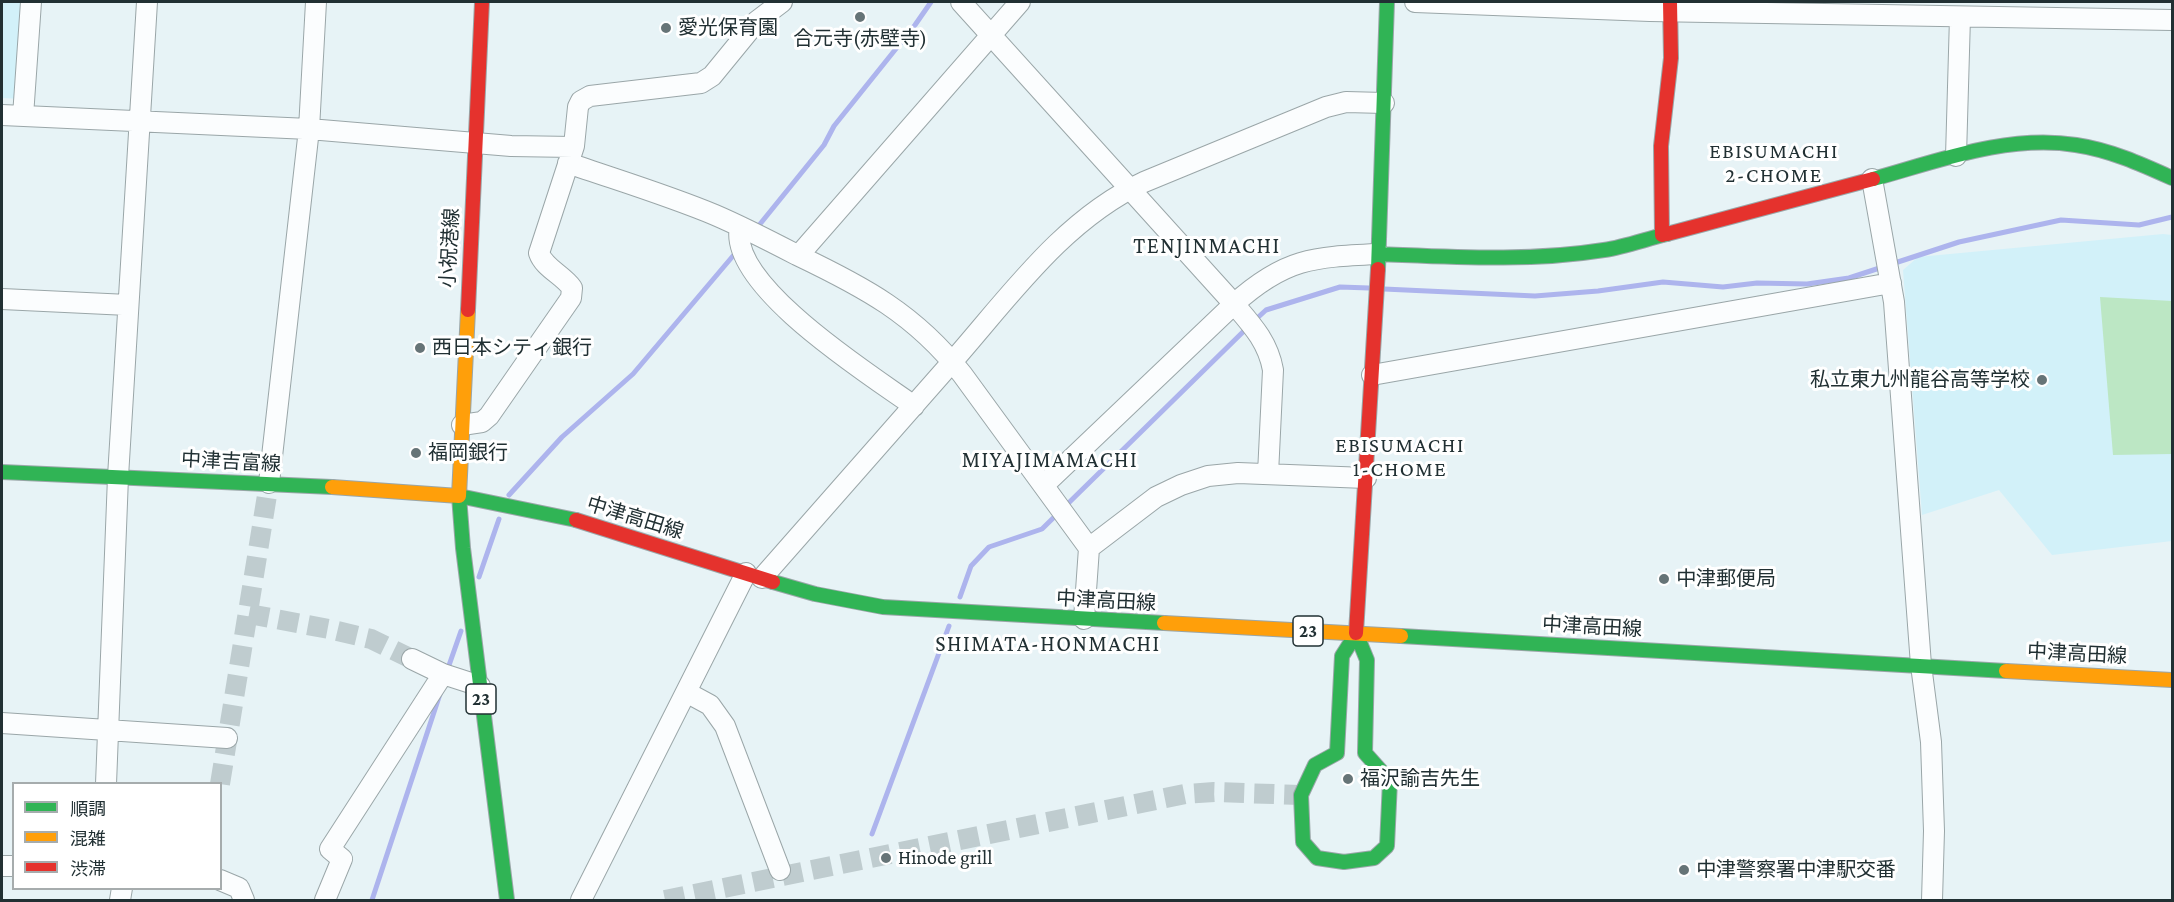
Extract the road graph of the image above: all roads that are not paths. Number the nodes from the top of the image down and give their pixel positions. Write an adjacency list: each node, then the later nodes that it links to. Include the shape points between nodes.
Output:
1 (31, 2): 18 (street)
2 (147, 2): 19 (street)
3 (316, 2): 20 (street)
4 (482, 2): 21 (main road, 小祝港線)
5 (782, 2): 22 (street, via 758,21 712,76 701,83 590,96 581,101)
6 (961, 2): 15 (street)
7 (1020, 2): 15 (street)
8 (1387, 2): 16 (main road)
9 (1415, 2): 10 (street)
10 (1529, 4): 11 (street)
11 (1670, 6): 12 (street); 28 (main road, via 1671,58 1661,146)
12 (1863, 8): 13 (street)
13 (1960, 17): 14 (street); 23 (street)
14 (2172, 21)
15 (990, 34): 26 (street); 30 (street)
16 (1384, 103): 26 (street, via 1357,101 1326,107); 29 (main road)
17 (2, 115): 18 (street)
18 (23, 116): 19 (street)
19 (141, 122): 20 (street); 34 (street)
20 (309, 129): 21 (street); 43 (street)
21 (475, 143): 22 (street); 38 (main road, 小祝港線)
22 (571, 155): 27 (street); 38 (street, via 539,253 572,288 571,298 489,416 482,422)
23 (1956, 156): 24 (main road, via 2013,143 2065,142 2114,153); 25 (main road)
24 (2172, 178)
25 (1872, 179): 28 (main road); 31 (street)
26 (1130, 188): 33 (street); 35 (street, via 1089,214 1066,235)
27 (740, 227): 30 (street); 37 (street, via 742,246 750,264 785,309 817,337)
28 (1662, 235): 29 (main road, via 1606,250 1530,258)
29 (1379, 254): 33 (street, via 1304,261 1272,275); 36 (main road)
30 (799, 255): 35 (street, via 883,299)
31 (1890, 280): 36 (street); 51 (street)
32 (2, 299): 34 (street)
33 (1234, 304): 40 (street, via 1264,340 1271,358); 44 (street)
34 (128, 305): 41 (street)
35 (952, 362): 37 (street); 44 (street)
36 (1372, 375): 42 (main road)
37 (914, 406): 47 (street)
38 (462, 425): 45 (main road, 小祝港線)
39 (2, 472): 41 (main road, 中津吉富線)
40 (1268, 474): 42 (street); 46 (street, via 1223,474 1181,485 1156,497)
41 (118, 477): 43 (main road, 中津吉富線); 57 (street)
42 (1366, 478): 49 (main road)
43 (269, 483): 45 (main road, 中津吉富線)
44 (1044, 485): 46 (street)
45 (459, 496): 47 (main road, 中津高田線 / 23, via 603,528); 54 (main road, 23)
46 (1089, 548): 48 (street)
47 (754, 576): 48 (main road, 中津高田線 / 23, via 820,596 883,607); 55 (street)
48 (1084, 619): 49 (main road, 中津高田線 / 23)
49 (1356, 634): 49 (main road, via 1367,660 1365,753 1389,781 1387,846 1374,858 1344,862 1317,858 1303,842 1301,795 1316,765 1337,753 1342,656); 51 (main road, 中津高田線 / 23)
50 (412, 659): 52 (street)
51 (1921, 665): 53 (main road, 中津高田線 / 23); 66 (street, via 1931,742)
52 (443, 674): 54 (street); 63 (street, via 330,849 342,860)
53 (2172, 680)
54 (480, 686): 64 (main road, 23)
55 (686, 692): 60 (street, via 710,705 725,726); 65 (street)
56 (2, 723): 57 (street)
57 (108, 729): 58 (street); 59 (street)
58 (227, 738)
59 (106, 782)
60 (780, 870)
61 (222, 881): 62 (street, via 239,888)
62 (244, 900)
63 (325, 900)
64 (507, 900)
65 (581, 900)
66 (1932, 900)

